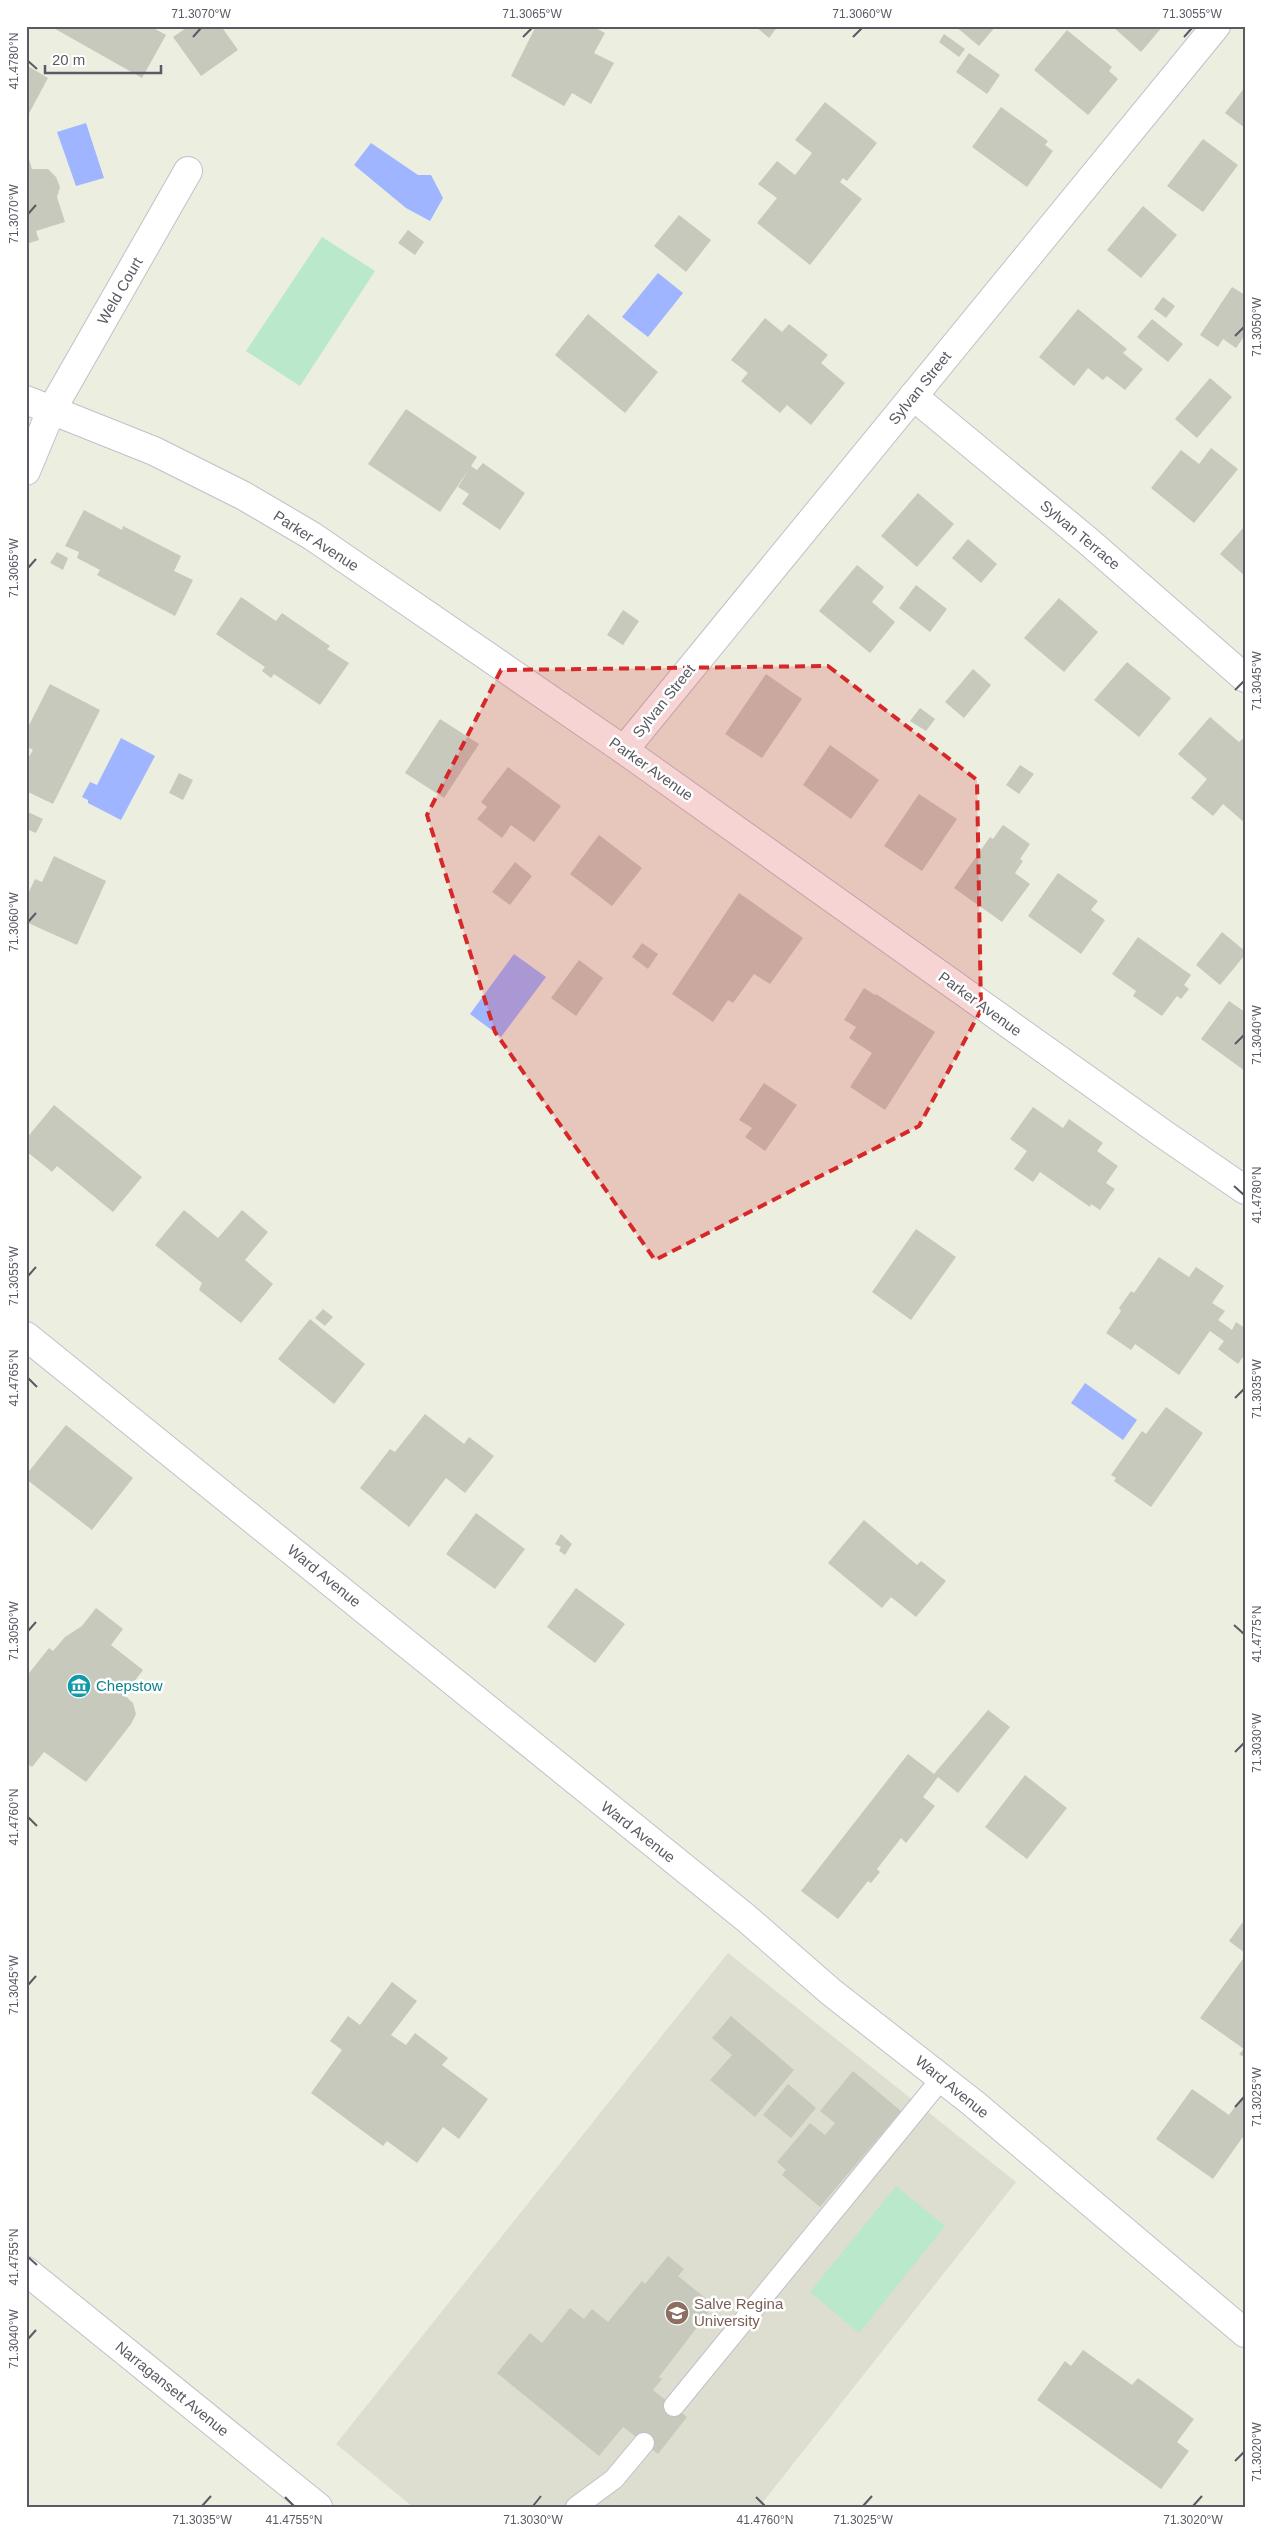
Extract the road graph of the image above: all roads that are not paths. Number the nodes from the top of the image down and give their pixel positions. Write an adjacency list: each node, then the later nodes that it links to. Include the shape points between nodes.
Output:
1 (1216, 26): 3 (street, Sylvan Street)
2 (188, 170): 5 (street, Weld Court)
3 (913, 396): 7 (street, Sylvan Terrace, via 1088,541); 8 (street, Sylvan Street)
4 (26, 400): 5 (street, Parker Avenue)
5 (52, 411): 6 (street, Weld Court); 8 (street, Parker Avenue, via 154,451 253,501 312,536)
6 (26, 471)
7 (1245, 678)
8 (624, 750): 9 (street, Parker Avenue)
9 (1245, 1190)
10 (26, 1336): 11 (street, Ward Avenue)
11 (942, 2078): 13 (street, Ward Avenue); 14 (lane)
12 (26, 2271): 16 (street, Narragansett Avenue)
13 (1245, 2334)
14 (674, 2406)
15 (644, 2443): 17 (lane, via 614,2479)
16 (318, 2507)
17 (576, 2507)

